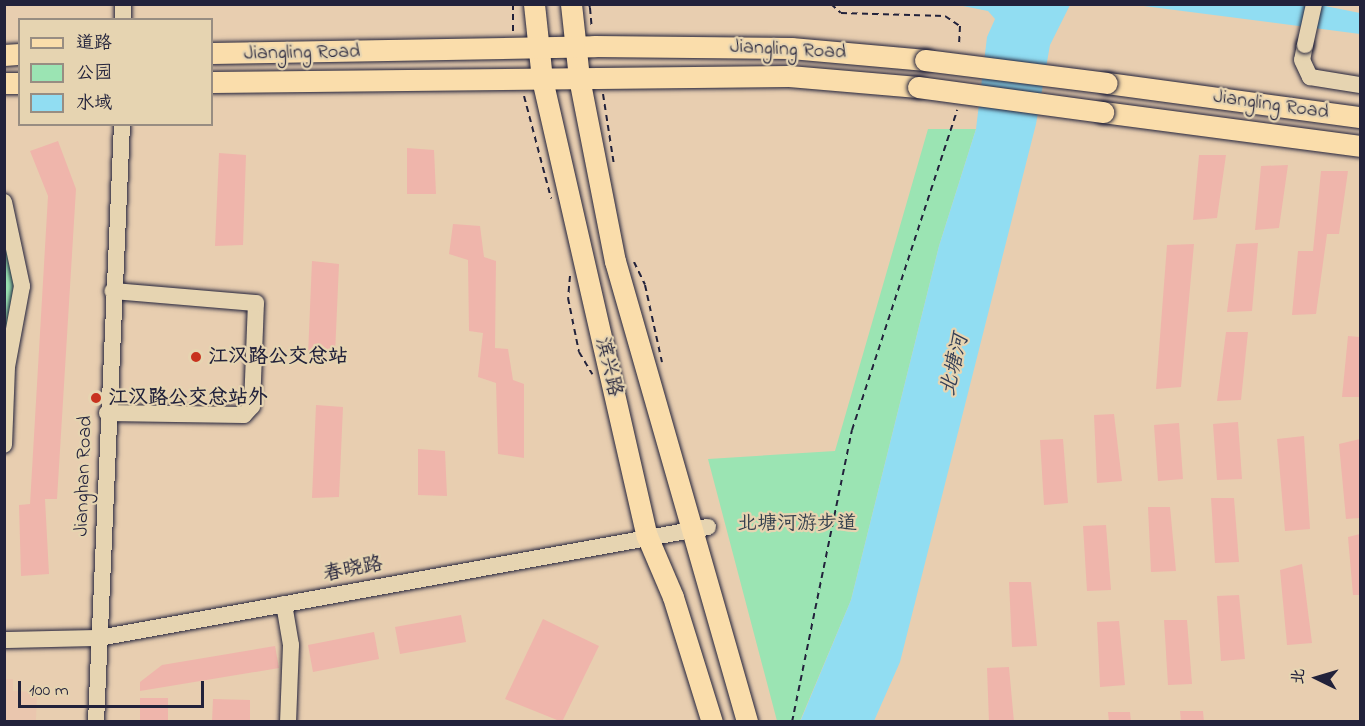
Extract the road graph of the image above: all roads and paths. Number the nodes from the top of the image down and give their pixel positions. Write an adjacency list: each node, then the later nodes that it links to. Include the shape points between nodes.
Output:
1 (513, 4): 6 (path)
2 (534, 4): 8 (main road, 滨兴路)
3 (831, 4): 10 (path, via 841,13 955,20)
4 (1314, 4): 14 (street, bridge, via 1302,60 1310,77)
5 (583, 6): 7 (main road, 滨兴路); 7 (path)
6 (513, 9)
7 (585, 47): 8 (main road, Jiangling Road); 11 (main road, 滨兴路); 16 (main road, Jiangling Road, bridge, via 791,48 925,60)
8 (537, 49): 9 (main road, Jiangling Road); 12 (main road, 滨兴路)
9 (213, 53)
10 (959, 58)
11 (589, 77): 12 (main road, Jiangling Road); 18 (main road, Jiangling Road, bridge, via 789,76 918,87); 19 (path); 26 (main road, 滨兴路, via 615,261)
12 (542, 79): 13 (main road, Jiangling Road); 27 (main road, 滨兴路)
13 (213, 82)
14 (1360, 85)
15 (958, 101): 35 (path, via 957,123 944,148 852,430)
16 (1360, 117)
17 (122, 126): 22 (street, Jianghan Road)
18 (1360, 146)
19 (615, 170)
20 (4, 202): 25 (street, via 22,286 7,367)
21 (633, 259): 23 (path, via 645,285)
22 (113, 291): 24 (street, Jianghan Road); 24 (street, via 256,303 252,406 244,415)
23 (664, 371)
24 (107, 413): 29 (street, Jianghan Road)
25 (4, 445)
26 (699, 529): 27 (street, 春晓路); 34 (main road, 滨兴路, via 707,588)
27 (647, 536): 28 (street, 春晓路); 33 (main road, 滨兴路, via 673,597)
28 (284, 604): 29 (street, 春晓路); 32 (street, via 291,645)
29 (99, 638): 30 (street, 春晓路); 31 (street, Jianghan Road)
30 (4, 640)
31 (96, 722)
32 (288, 722)
33 (712, 722)
34 (747, 722)
35 (792, 722)

